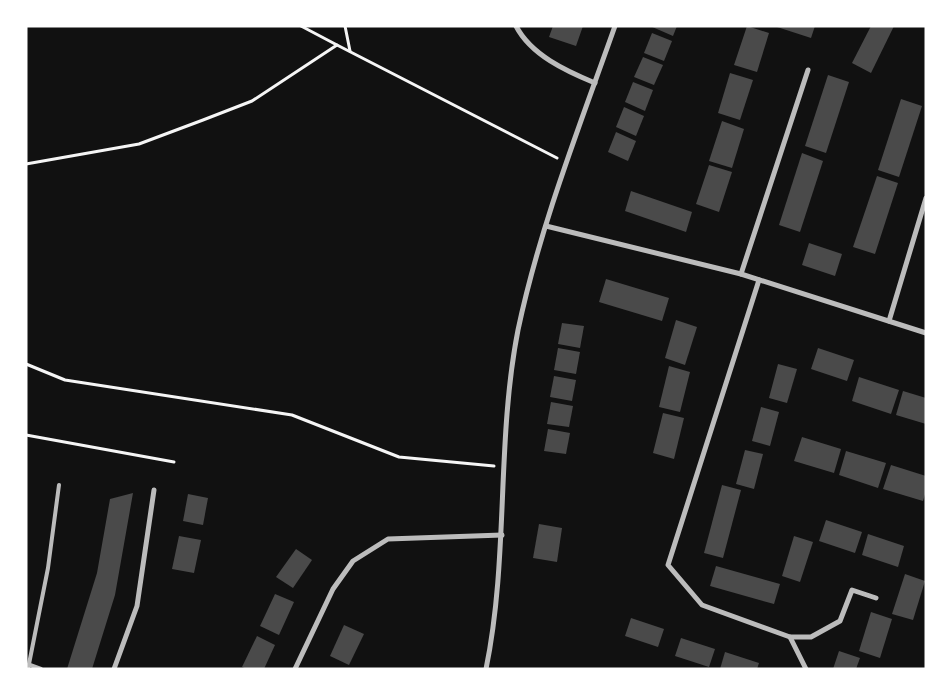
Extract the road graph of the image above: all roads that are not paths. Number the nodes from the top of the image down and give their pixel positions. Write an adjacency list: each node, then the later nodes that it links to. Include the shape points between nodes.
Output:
1 (516, 26): 4 (street, via 522,37 550,61)
2 (615, 26): 4 (street)
3 (808, 70): 7 (street)
4 (595, 83): 6 (street)
5 (926, 198): 9 (street)
6 (546, 226): 7 (street); 13 (street, via 518,330 502,466)
7 (741, 274): 8 (street)
8 (760, 280): 9 (street); 15 (street, via 668,565 702,605)
9 (889, 321): 10 (street)
10 (926, 333)
11 (59, 486): 16 (lane, via 48,568)
12 (154, 490): 18 (street, via 137,606)
13 (502, 535): 19 (street, via 388,539 353,561 333,589); 20 (street, via 494,630)
14 (876, 598): 15 (street, via 852,590 840,621 811,637)
15 (790, 637): 21 (street)
16 (29, 667): 17 (lane)
17 (41, 669)
18 (114, 669)
19 (295, 669)
20 (486, 669)
21 (806, 669)

